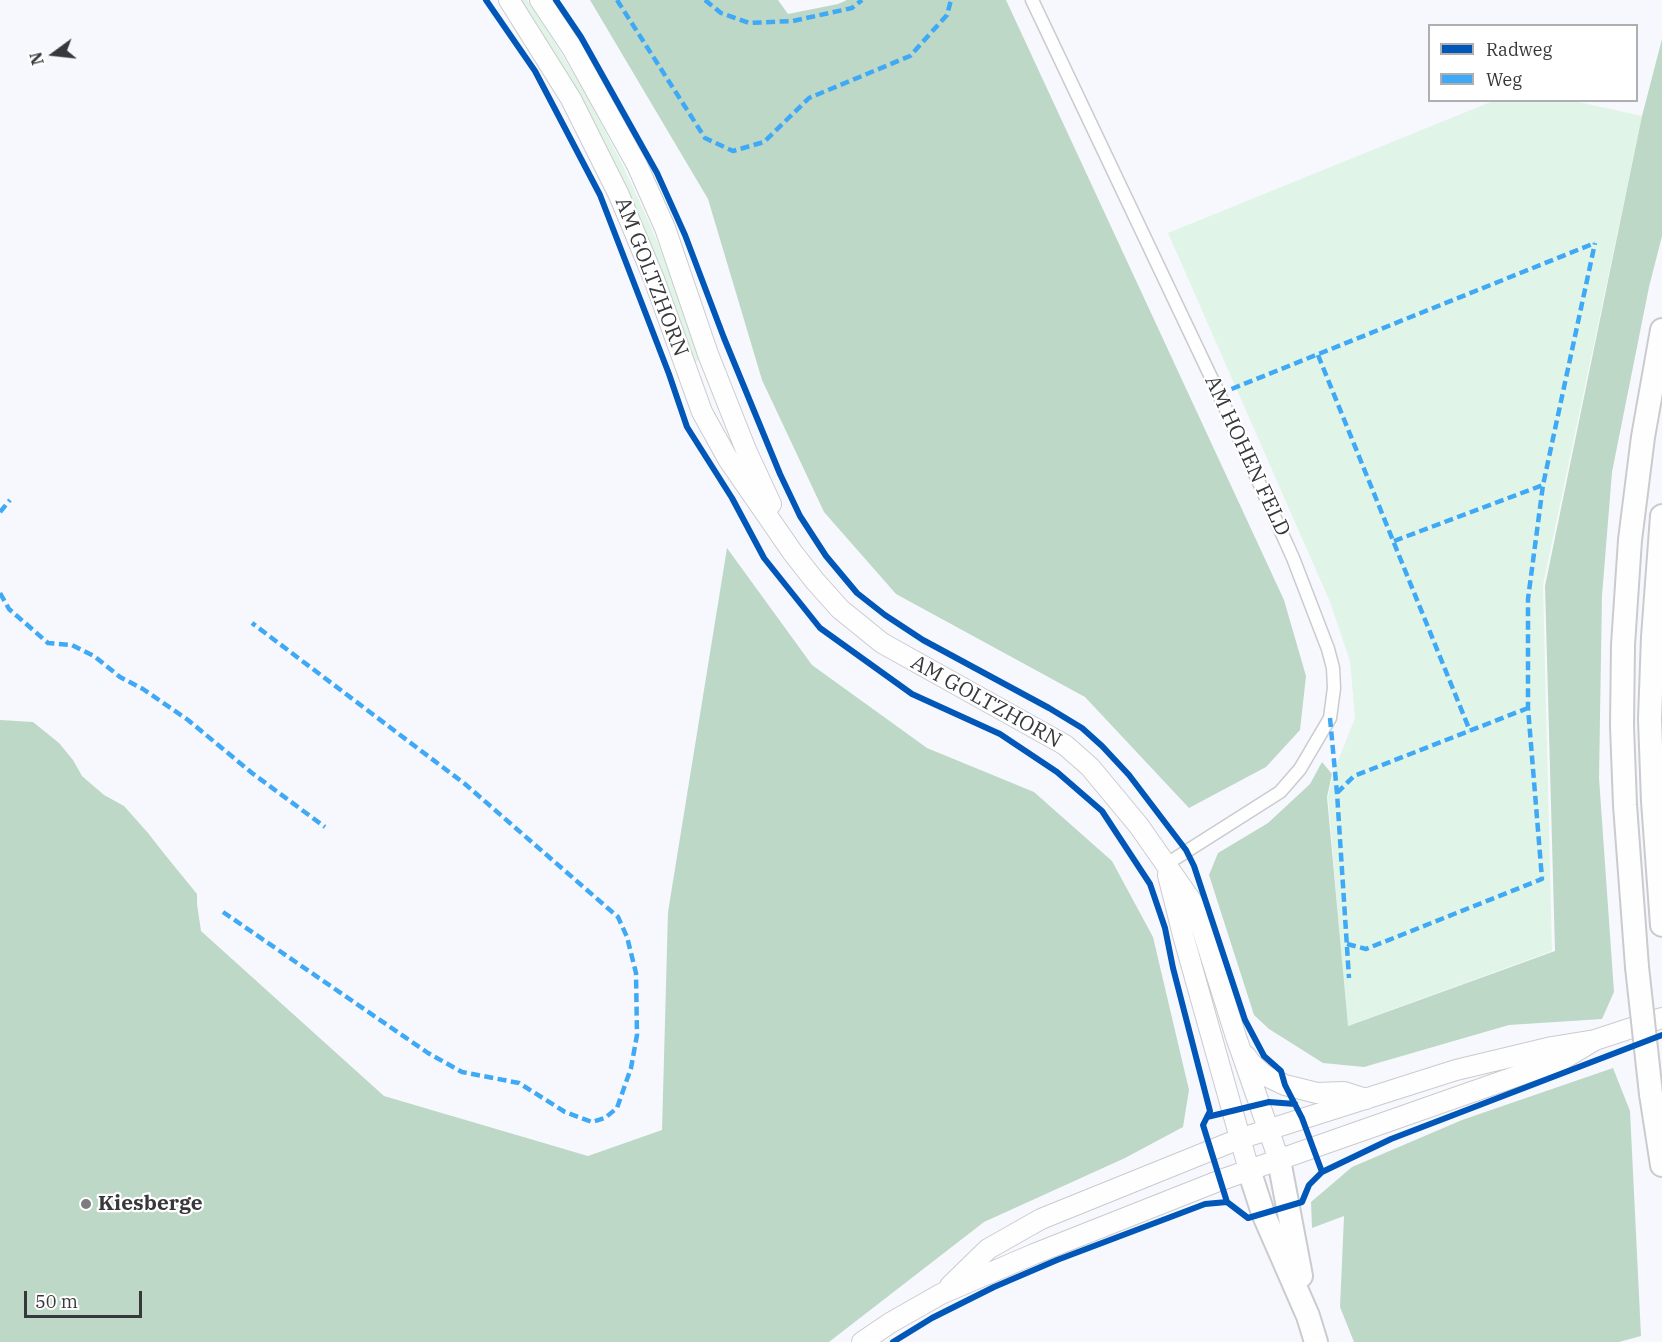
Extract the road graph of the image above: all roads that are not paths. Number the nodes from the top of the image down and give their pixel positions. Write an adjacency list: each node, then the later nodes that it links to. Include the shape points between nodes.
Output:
1 (509, 0): 6 (main road, AM GOLTZHORN, via 571,99 619,195 702,412 728,459)
2 (540, 0): 6 (main road, AM GOLTZHORN, via 572,48 637,165 665,228 746,450)
3 (1032, 0): 7 (street, AM HOHEN FELD, via 1284,536 1333,668 1330,718 1300,769 1280,792)
4 (1662, 330): 16 (highway, bridge, via 1630,540 1622,726 1637,967)
5 (1662, 516): 8 (highway, via 1650,719)
6 (793, 553): 7 (main road, AM GOLTZHORN, via 840,609 882,644 1065,745 1113,793)
7 (1165, 865): 10 (main road, AM GOLTZHORN, via 1195,906); 14 (main road, AM GOLTZHORN)
8 (1662, 925)
9 (1662, 1018): 11 (main road)
10 (1236, 1037): 12 (main road, via 1250,1062 1264,1075 1308,1091 1344,1092); 13 (main road, AM GOLTZHORN)
11 (1595, 1040): 12 (main road, via 1456,1070); 15 (main road, via 1560,1061)
12 (1366, 1099): 13 (main road)
13 (1268, 1129): 14 (main road); 15 (main road, AM GOLTZHORN)
14 (1239, 1139): 17 (main road, AM GOLTZHORN); 18 (main road, via 1041,1219 988,1249)
15 (1279, 1160): 17 (main road); 19 (highway)
16 (1662, 1165)
17 (1249, 1170): 18 (main road); 19 (highway, via 1263,1213)
18 (941, 1294): 20 (main road)
19 (1308, 1316): 21 (highway)
20 (862, 1342)
21 (1316, 1342)

